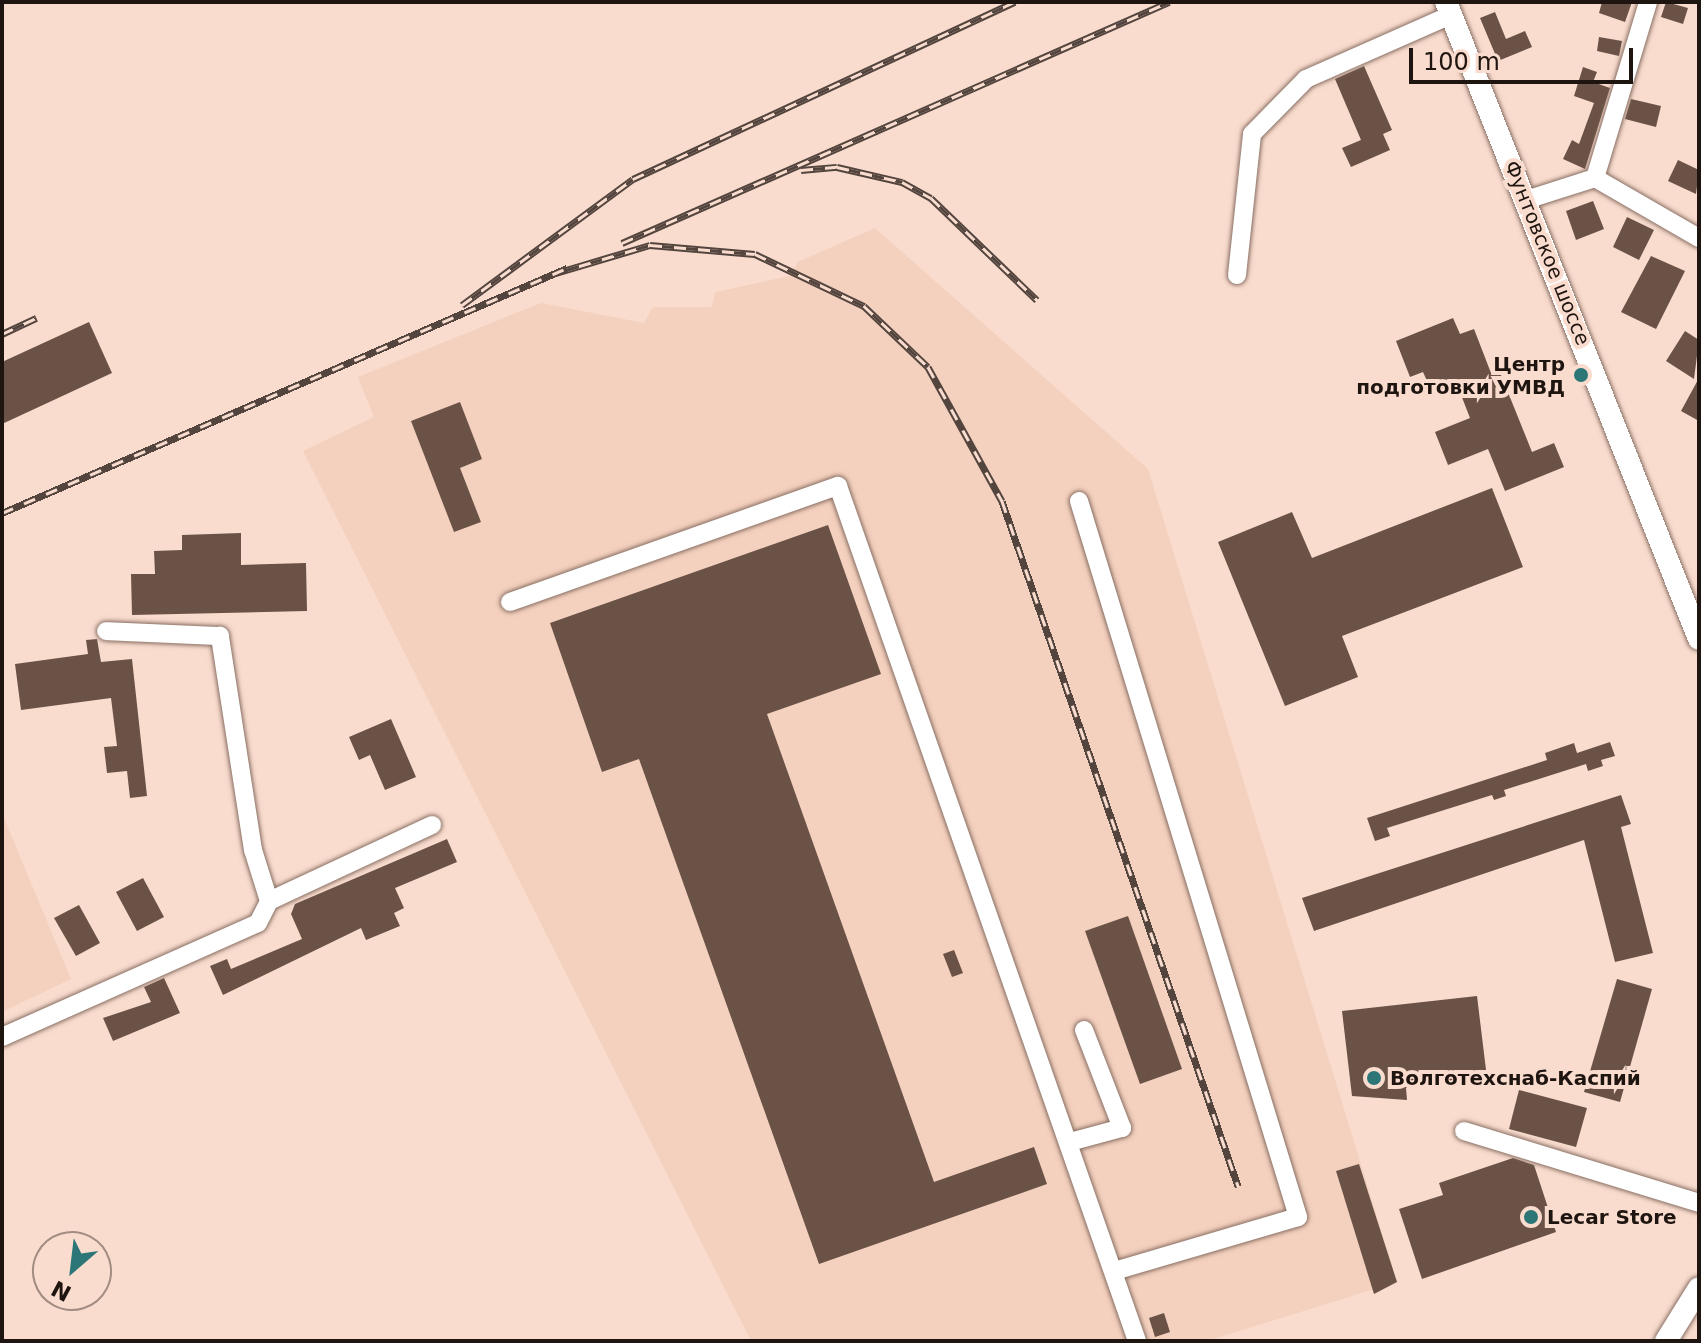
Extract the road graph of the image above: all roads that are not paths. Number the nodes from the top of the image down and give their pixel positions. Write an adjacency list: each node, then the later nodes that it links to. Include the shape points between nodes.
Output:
1 (1648, 2): 3 (street)
2 (1448, 8): 4 (street, Фунтовское шоссе); 6 (street, via 1306,79 1252,134)
3 (1595, 178): 4 (street); 5 (street)
4 (1526, 200): 10 (street, Фунтовское шоссе)
5 (1699, 238)
6 (1237, 275)
7 (1079, 501): 18 (street, via 1298,1217)
8 (510, 602): 16 (street, via 838,486)
9 (106, 631): 12 (street, via 220,636 253,850)
10 (1698, 631)
11 (432, 825): 12 (street)
12 (269, 901): 14 (street, via 258,923)
13 (1084, 1030): 16 (street, via 1122,1128)
14 (2, 1037)
15 (1464, 1131): 17 (street)
16 (1070, 1142): 18 (street)
17 (1699, 1203)
18 (1115, 1271): 20 (street)
19 (1699, 1288): 21 (street)
20 (1137, 1341)
21 (1666, 1341)

